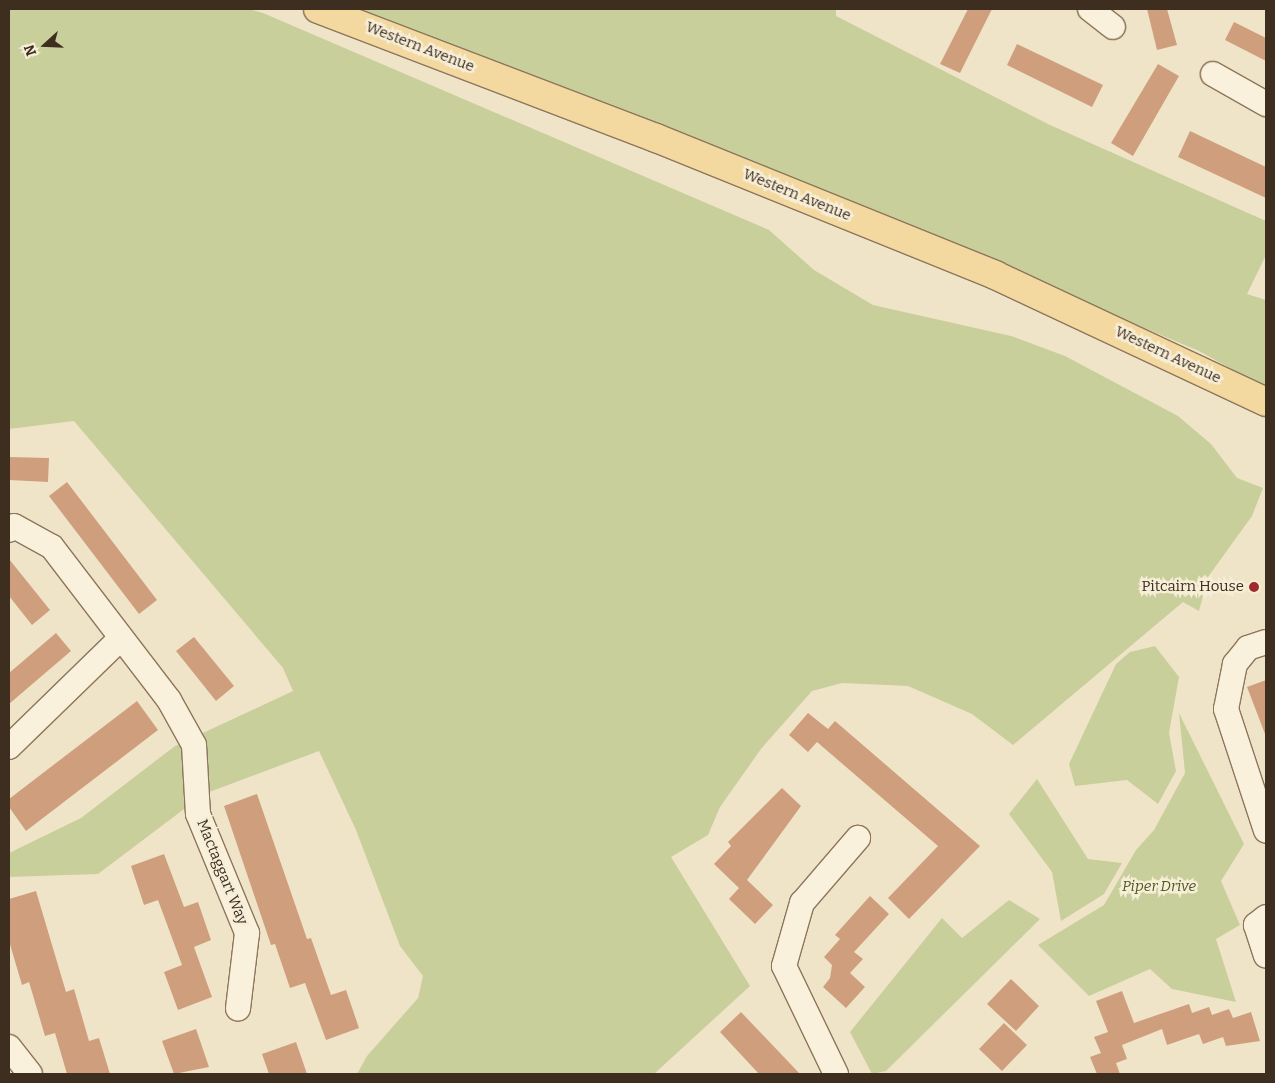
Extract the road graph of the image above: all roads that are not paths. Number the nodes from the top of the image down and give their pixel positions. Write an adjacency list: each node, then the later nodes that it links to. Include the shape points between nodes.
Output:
1 (318, 9): 6 (main road, Western Avenue, via 656,138 986,272)
2 (1090, 9): 3 (street)
3 (1113, 26)
4 (1213, 74): 5 (street)
5 (1266, 104)
6 (1266, 402)
7 (9, 530): 8 (street, Mactaggart Way, via 14,526 52,547)
8 (120, 639): 10 (street); 15 (street, Mactaggart Way, via 169,700 194,745 198,814 247,933)
9 (1266, 642): 11 (street, via 1248,648 1236,664 1226,709)
10 (9, 747)
11 (1266, 831)
12 (858, 838): 18 (street, via 802,903 784,966)
13 (1266, 917): 14 (street, via 1256,925)
14 (1266, 956)
15 (238, 1008)
16 (9, 1047): 17 (street)
17 (30, 1074)
18 (836, 1074)

